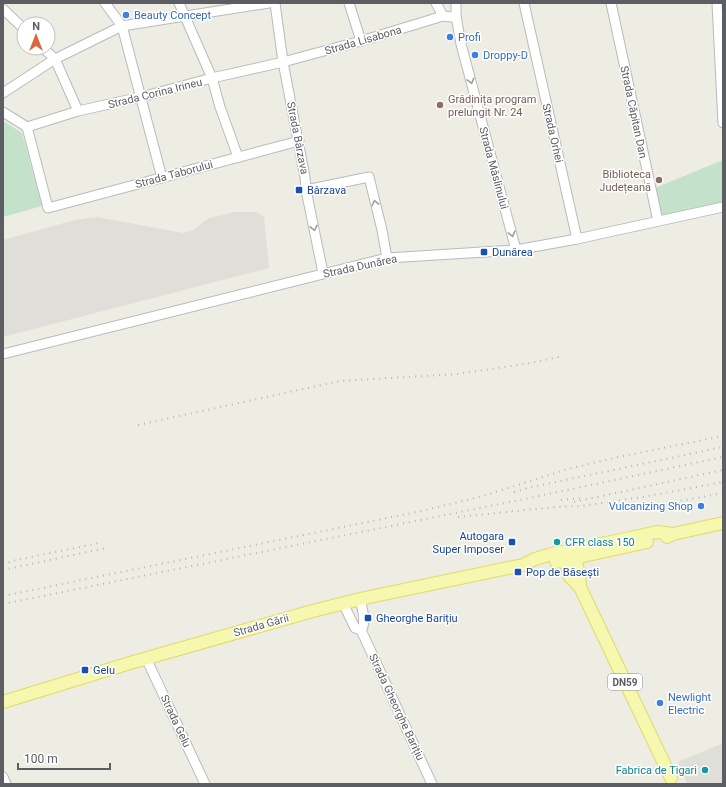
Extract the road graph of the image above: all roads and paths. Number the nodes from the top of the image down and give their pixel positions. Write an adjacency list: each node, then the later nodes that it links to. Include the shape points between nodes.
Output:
1 (105, 3): 16 (street)
2 (179, 3): 12 (street)
3 (269, 3): 12 (street)
4 (275, 3): 20 (street, Strada Bârzava)
5 (349, 3): 17 (street)
6 (436, 3): 13 (street)
7 (456, 3): 14 (street, Strada Măslinului)
8 (524, 3): 34 (street, Strada Orhei)
9 (611, 3): 33 (street, Strada Căpitan Dan)
10 (717, 3): 26 (street)
11 (3, 9): 15 (street)
12 (185, 15): 16 (street); 21 (street)
13 (443, 16): 14 (street); 17 (street, Strada Lisabona)
14 (456, 16): 35 (street, Strada Măslinului, one-way to 35, via 461,44)
15 (16, 21)
16 (122, 26): 19 (street); 23 (street)
17 (361, 41): 20 (street, Strada Lisabona)
18 (52, 56): 19 (street)
19 (55, 59): 22 (street); 24 (street)
20 (283, 62): 21 (street, Strada Corina Irineu); 28 (street, Strada Bârzava)
21 (212, 78): 23 (street, Strada Corina Irineu); 29 (street)
22 (3, 93)
23 (141, 98): 24 (street, Strada Corina Irineu); 30 (street)
24 (78, 111): 27 (street, Strada Corina Irineu)
25 (3, 112): 27 (street)
26 (723, 123)
27 (27, 127): 30 (street, Strada Taborului, via 48,208)
28 (299, 141): 29 (street, Strada Taborului); 31 (street, Strada Bârzava)
29 (238, 157): 30 (street, Strada Taborului)
30 (162, 178)
31 (306, 190): 36 (street, one-way to 31, via 369,177); 37 (street, Strada Bârzava, one-way to 37)
32 (723, 207): 33 (street, Strada Dunărea)
33 (658, 221): 34 (street, Strada Dunărea)
34 (577, 239): 35 (street, Strada Dunărea)
35 (516, 250): 36 (street, Strada Dunărea)
36 (387, 258): 37 (street, Strada Dunărea)
37 (323, 273): 38 (street, Strada Dunărea)
38 (3, 354)
39 (723, 523): 40 (main road, Strada Gării, via 673,534 659,540)
40 (568, 555): 41 (main road, Strada Gării, via 536,566 523,565); 47 (main road, DN59, via 570,577 580,587)
41 (360, 599): 42 (main road, Strada Gării); 43 (street, Strada Gheorghe Barițiu, via 364,622)
42 (343, 604): 43 (street, Strada Gheorghe Barițiu, via 355,628); 44 (main road, Strada Gării)
43 (361, 630): 50 (street, Strada Gheorghe Barițiu)
44 (146, 658): 45 (main road, Strada Gării); 49 (street, Strada Gelu)
45 (3, 702)
46 (3, 777): 48 (street)
47 (673, 782)
48 (6, 784)
49 (205, 784)
50 (432, 784)

